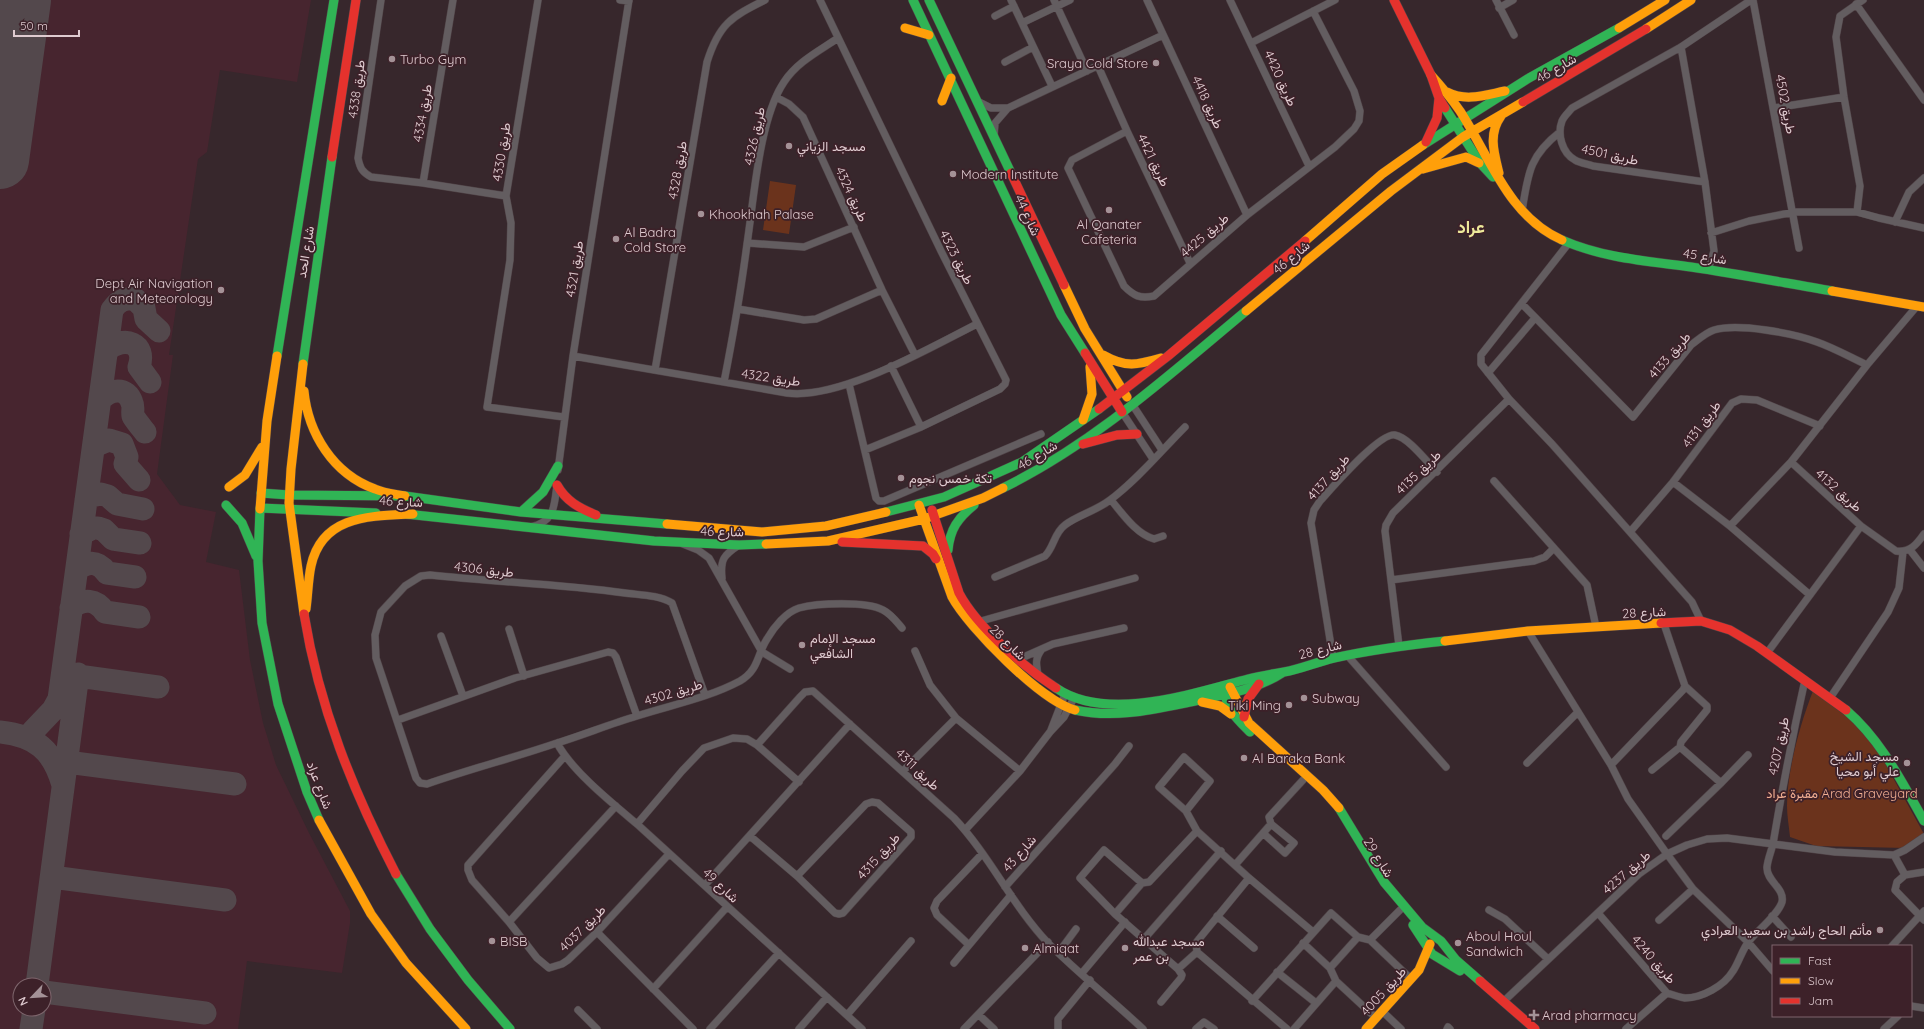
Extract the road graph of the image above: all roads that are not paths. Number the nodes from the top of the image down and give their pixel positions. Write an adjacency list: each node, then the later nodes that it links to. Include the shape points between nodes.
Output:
1 (334, 0): 114 (main road, شارع الحد)
2 (356, 0): 90 (main road, شارع الحد)
3 (381, 0): 65 (street, طريق 4338, via 358,158 361,168)
4 (453, 0): 67 (street, طريق 4334)
5 (538, 0): 70 (street, طريق 4330)
6 (620, 0): 21 (street)
7 (765, 0): 98 (street, طريق 4328, via 743,11 725,25 707,62)
8 (820, 0): 33 (street, طريق 4323)
9 (913, 0): 30 (main road, شارع 44)
10 (929, 0): 50 (main road, شارع 44)
11 (1070, 0): 24 (street)
12 (1147, 0): 31 (street, طريق 4418)
13 (1230, 0): 34 (street, طريق 4420)
14 (1335, 0): 26 (street)
15 (1394, 0): 40 (main road)
16 (1496, 0): 25 (street)
17 (1513, 0): 25 (street)
18 (1666, 0): 43 (main road, شارع 46)
19 (1691, 0): 53 (main road, شارع 46, via 1619,46)
20 (1752, 0): 36 (street); 52 (street, طريق 4502)
21 (629, 1): 93 (street, طريق 4321)
22 (1859, 2): 46 (street, via 1840,16 1837,26 1836,37); 48 (street)
23 (1012, 3): 27 (street); 28 (street)
24 (1056, 3): 28 (street); 39 (street)
25 (1499, 8): 32 (street)
26 (1313, 11): 34 (street); 63 (street, طريق 4425, via 1354,91 1360,111 1359,121 1354,129)
27 (995, 16)
28 (1022, 23): 35 (street)
29 (905, 28): 30 (main road)
30 (929, 35): 41 (main road, شارع 44)
31 (1163, 35): 38 (street); 74 (street, طريق 4418)
32 (1514, 35)
33 (838, 38): 45 (street, طريق 4326, via 799,64 784,81); 89 (street, طريق 4323)
34 (1251, 43): 63 (street, طريق 4420)
35 (1033, 47): 37 (street); 42 (street)
36 (1681, 47): 58 (street, via 1572,108 1562,119); 68 (street)
37 (1005, 62)
38 (1098, 66): 39 (street); 56 (street, طريق 4421)
39 (1087, 71): 42 (street)
40 (1431, 75): 44 (main road, شارع 45); 47 (main road)
41 (951, 78): 49 (main road); 95 (main road, شارع 44, via 1061,315)
42 (1052, 86): 51 (street)
43 (1511, 90): 44 (main road, via 1465,98); 54 (main road, شارع 46)
44 (1447, 92): 54 (main road, شارع 45)
45 (776, 97): 76 (street, طريق 4324, via 790,104 803,117); 79 (street, طريق 4326, via 769,113 763,143)
46 (1844, 97): 52 (street); 73 (street, via 1860,186)
47 (1439, 98): 55 (main road, شارع 45); 61 (main road, via 1437,118)
48 (1924, 100)
49 (942, 101)
50 (977, 101): 51 (street, via 991,108); 60 (main road, شارع 44)
51 (1008, 108): 60 (street, via 995,123)
52 (1774, 108): 72 (street, طريق 4502)
53 (1507, 110): 57 (main road, شارع 46); 69 (main road, via 1493,126 1494,150)
54 (1464, 118): 55 (main road, شارع 46); 57 (main road, شارع 45)
55 (1455, 124): 59 (main road, شارع 45); 61 (main road, شارع 46)
56 (1127, 131): 82 (street, طريق 4421); 82 (street, طريق 4425, via 1069,163 1068,168 1092,220 1124,286 1132,295 1143,298 1154,296)
57 (1472, 131): 59 (main road, شارع 46); 69 (main road, شارع 45)
58 (1560, 132): 68 (street, طريق 4501, via 1562,143 1575,160 1593,166); 71 (street, via 1545,144 1535,158 1528,174)
59 (1463, 137): 62 (main road, شارع 45); 64 (main road, شارع 46)
60 (994, 138): 91 (main road, شارع 44, via 1074,308)
61 (1426, 142): 94 (main road, شارع 46, via 1382,174)
62 (1480, 163): 64 (main road, via 1471,158 1461,158); 69 (main road, شارع 45)
63 (1309, 166): 74 (street, طريق 4425)
64 (1415, 171): 105 (main road, شارع 46)
65 (371, 177): 67 (street, طريق 4330)
66 (1924, 178): 75 (street, via 1909,192)
67 (423, 182): 70 (street, طريق 4330)
68 (1705, 182): 78 (street)
69 (1502, 185): 71 (main road, شارع 45)
70 (506, 196): 107 (street, via 512,245 487,407)
71 (1522, 211): 80 (main road, شارع 45, via 1537,225)
72 (1794, 212): 73 (street); 78 (street, via 1749,221); 81 (street, طريق 4502)
73 (1858, 212): 75 (street)
74 (1247, 215): 82 (street, طريق 4425)
75 (1895, 222): 77 (street)
76 (854, 227): 79 (street, via 804,247); 84 (street, طريق 4324)
77 (1924, 228)
78 (1711, 233): 83 (street, via 1714,251)
79 (748, 243): 87 (street, طريق 4326)
80 (1568, 244): 83 (main road, شارع 45, via 1600,254); 85 (street)
81 (1799, 248)
82 (1190, 263)
83 (1708, 270): 86 (main road, شارع 45)
84 (882, 290): 87 (street, via 816,319 804,320); 92 (street, طريق 4324)
85 (1522, 304): 88 (street, طريق 4133); 99 (street, via 1481,355 1481,364)
86 (1921, 307): 96 (street)
87 (738, 309): 100 (street, طريق 4326)
88 (1535, 318): 96 (street, طريق 4133, via 1633,417 1691,345 1714,330 1747,327 1783,334 1816,342); 99 (street)
89 (977, 324): 92 (street, طريق 4322); 110 (street, طريق 4323, via 1005,376 1005,384 1000,389)
90 (303, 350): 127 (main road, شارع الحد); 128 (main road, via 304,400 312,429 327,454 349,476 371,488)
91 (1100, 352): 94 (main road, via 1114,362 1128,366); 102 (main road, شارع 44)
92 (915, 355): 97 (street, طريق 4322)
93 (573, 356): 98 (street, طريق 4322); 107 (street, طريق 4321)
94 (1168, 356): 102 (main road, شارع 46)
95 (1088, 359): 103 (main road, شارع 44); 108 (main road, via 1093,393)
96 (1867, 365): 109 (street)
97 (891, 366): 101 (street, طريق 4322); 110 (street)
98 (655, 370): 100 (street, طريق 4322)
99 (1488, 373): 104 (street)
100 (724, 382): 101 (street, طريق 4322, via 796,394 813,393)
101 (849, 384): 116 (street)
102 (1124, 391): 103 (main road, شارع 46); 105 (main road, شارع 44)
103 (1114, 399): 106 (main road, شارع 44); 108 (main road, شارع 46)
104 (1509, 399): 121 (street, طريق 4135); 145 (street)
105 (1132, 404): 106 (main road, شارع 46); 117 (street)
106 (1122, 412): 113 (street); 115 (main road, شارع 46)
107 (564, 418): 120 (street, طريق 4321)
108 (1082, 422): 131 (main road, شارع 46, via 1022,462 976,484)
109 (1820, 426): 119 (street); 123 (street, طريق 4131, via 1757,400 1742,399 1732,403)
110 (921, 427): 116 (street, طريق 4323)
111 (1185, 428): 117 (street)
112 (1041, 434): 116 (street, via 884,501 876,498)
113 (1137, 434): 115 (main road, via 1120,433); 118 (street)
114 (265, 441): 125 (main road, via 249,472 241,481); 126 (main road, شارع الحد)
115 (1078, 446): 129 (main road, شارع 46, via 1030,475)
116 (864, 450)
117 (1162, 450): 118 (street)
118 (1153, 459): 130 (street)
119 (1791, 462): 142 (street); 143 (street, طريق 4132)
120 (558, 466): 124 (street, طريق 4321); 136 (main road, via 547,488)
121 (1437, 472): 160 (street, طريق 4135, via 1393,513 1386,524); 179 (street, طريق 4137, via 1403,438 1394,434 1369,450 1314,510 1311,523)
122 (1494, 481): 151 (street)
123 (1673, 482): 142 (street); 145 (street, طريق 4131)
124 (557, 485): 138 (street, طريق 4321); 140 (main road, via 564,498 572,505)
125 (230, 487)
126 (261, 493): 127 (main road, شارع 46); 134 (main road, شارع الحد)
127 (289, 496): 128 (main road, شارع 46); 135 (main road, شارع الحد)
128 (405, 496): 136 (main road, شارع 46)
129 (983, 498): 139 (main road, شارع 46); 153 (main road, via 957,518 949,535)
130 (1111, 500): 147 (street, via 1142,533 1154,539); 156 (street, via 1064,526 1058,532 1048,553 1041,558)
131 (929, 502): 133 (main road, شارع 46); 139 (main road, شارع 28)
132 (226, 505): 154 (main road, via 247,533)
133 (919, 505): 140 (main road, شارع 46, via 826,526 762,532); 141 (main road, شارع 28)
134 (260, 508): 135 (main road, شارع 46); 154 (main road, شارع عراد)
135 (290, 509): 137 (main road, شارع 46); 163 (main road)
136 (521, 512): 138 (main road, شارع 46)
137 (413, 514): 144 (main road, شارع 46); 163 (main road, via 363,516 341,523 330,531 316,551 311,565)
138 (551, 514): 140 (main road, شارع 46); 144 (street, via 543,523)
139 (935, 516): 141 (main road, شارع 46); 153 (main road, شارع 28)
140 (607, 519)
141 (924, 520): 148 (main road, شارع 46); 157 (main road, شارع 28)
142 (1730, 526): 161 (street)
143 (1861, 526): 152 (street, via 1896,551); 161 (street, طريق 4132)
144 (528, 528): 149 (main road, شارع 46)
145 (1630, 532): 162 (street, via 1692,602)
146 (1924, 534): 152 (street)
147 (1163, 536)
148 (828, 541): 150 (main road, شارع 46); 157 (main road, via 923,546 933,554)
149 (682, 543): 150 (main road, شارع 46); 159 (street, via 707,556)
150 (739, 545): 159 (street, via 722,561)
151 (1554, 548): 160 (street, via 1545,557 1534,562); 166 (street, via 1587,585)
152 (1906, 551): 155 (street); 192 (street, via 1899,588 1888,612)
153 (948, 558): 164 (main road, شارع 28, via 959,593)
154 (258, 561): 303 (main road, شارع عراد, via 262,623 278,704 307,792 325,832 371,914 406,963)
155 (1924, 568)
156 (995, 576)
157 (944, 577): 194 (main road, شارع 28, via 952,598 966,619 1033,684)
158 (1135, 578): 164 (street)
159 (722, 580): 175 (street)
160 (1391, 580): 172 (street, طريق 4135)
161 (1810, 595): 176 (street, طريق 4132)
162 (1701, 621): 165 (main road, شارع 28); 176 (main road, شارع 28, via 1726,627)
163 (305, 622): 304 (main road, via 318,680 342,757 380,845 406,894 435,939 483,1001)
164 (981, 622): 178 (main road, شارع 28)
165 (1664, 624): 166 (main road, شارع 28); 186 (street)
166 (1596, 627): 170 (main road, شارع 28)
167 (902, 628): 175 (street, طريق 4302, via 891,615 872,606 835,604 799,608 788,614 776,627 766,640)
168 (1124, 628): 173 (street, شارع 28)
169 (509, 629): 183 (street)
170 (1528, 631): 172 (main road, شارع 28); 196 (street)
171 (441, 636): 190 (street)
172 (1399, 646): 177 (main road, شارع 28)
173 (1044, 647): 178 (street, شارع 28, via 1026,656); 182 (street, via 1036,663)
174 (915, 651): 199 (street, via 930,685)
175 (762, 652): 180 (street); 189 (street, طريق 4302, via 751,672 742,680)
176 (1767, 653): 184 (main road, شارع 28)
177 (1347, 655): 179 (main road, شارع 28); 211 (street)
178 (1017, 656): 182 (main road, شارع 28)
179 (1333, 658): 181 (main road, شارع 28)
180 (790, 669)
181 (1284, 672): 185 (main road, شارع 28); 187 (main road, شارع 28, via 1266,674)
182 (1038, 675): 188 (main road, شارع 28)
183 (524, 676): 190 (street); 197 (street, via 608,652 613,653)
184 (1805, 680): 192 (main road, شارع 28); 230 (street, طريق 4207, via 1786,765)
185 (1258, 684): 187 (main road, شارع 28); 198 (main road)
186 (1685, 686): 206 (street, via 1704,701 1707,710 1681,742); 210 (street)
187 (1228, 688): 191 (main road, شارع 28, via 1143,703 1118,704); 193 (main road, شارع 28); 198 (main road, شارع 29)
188 (1065, 694): 191 (main road, شارع 28); 194 (street)
189 (705, 695): 197 (street, طريق 4302); 200 (street, طريق 4306, via 672,603 667,600 597,589 498,583 430,575 421,576 405,586 381,612 374,635 376,658)
190 (463, 696): 200 (street)
191 (1074, 698): 195 (street)
192 (1830, 698): 221 (main road, شارع 28, via 1852,714 1877,744)
193 (1190, 702): 195 (main road, شارع 28, via 1118,715 1092,714); 198 (main road, via 1216,704)
194 (1060, 705): 195 (main road, شارع 28); 202 (street)
195 (1068, 709): 202 (street)
196 (1578, 712): 209 (street); 210 (street)
197 (637, 716): 203 (street, طريق 4302)
198 (1240, 717): 216 (main road, شارع 29); 262 (main road, شارع 29, via 1330,797 1348,821 1393,894 1422,927)
199 (956, 718): 213 (street); 214 (street)
200 (398, 720): 215 (street, طريق 4306)
201 (850, 724): 204 (street, طريق 4311, via 817,693 808,691); 213 (street, طريق 4311); 217 (street)
202 (1050, 732): 214 (street)
203 (556, 743): 208 (street, شارع 49); 215 (street, طريق 4302, via 427,784 420,783)
204 (757, 745): 217 (street); 222 (street, via 747,739 733,738 704,748)
205 (1129, 746): 243 (street, شارع 43)
206 (1680, 747): 212 (street); 218 (street)
207 (1748, 755): 218 (street)
208 (564, 757): 219 (street, شارع 49); 255 (street, طريق 4037, via 469,862 468,870 472,880)
209 (1527, 763)
210 (1611, 765): 234 (street, via 1628,800)
211 (1446, 767)
212 (1652, 770)
213 (904, 771): 224 (street, طريق 4311)
214 (1020, 771): 224 (street)
215 (416, 778)
216 (1303, 780): 223 (street, via 1269,817); 247 (main road, شارع 29, via 1334,811)
217 (799, 782): 227 (street)
218 (1721, 783): 228 (street)
219 (616, 806): 222 (street, شارع 49); 255 (street)
220 (1186, 811): 220 (street, via 1159,786 1184,757 1210,781); 225 (street)
221 (1924, 820)
222 (637, 824): 232 (street, شارع 49)
223 (1271, 824): 226 (street); 226 (street, via 1294,842 1290,848 1285,853)
224 (965, 830): 233 (street, طريق 4311)
225 (1197, 831): 231 (street); 241 (street, via 1149,882)
226 (1263, 833): 236 (street)
227 (750, 836): 239 (street, طريق 4315); 242 (street)
228 (1666, 836)
229 (1924, 836): 235 (street)
230 (1773, 845): 234 (street, طريق 4237, via 1727,838 1707,839); 235 (street, طريق 4237); 253 (street, طريق 4207, via 1767,871 1782,900)
231 (1221, 852): 236 (street); 263 (street)
232 (670, 854): 242 (street, شارع 49); 258 (street, طريق 4037)
233 (982, 854): 243 (street, طريق 4311); 269 (street, via 937,901 934,908 937,915)
234 (1667, 854): 244 (street); 249 (street, طريق 4237, via 1644,870)
235 (1894, 855): 238 (street)
236 (1235, 864): 240 (street)
237 (1924, 872): 238 (street)
238 (1905, 875): 251 (street, via 1896,882 1895,890)
239 (797, 876): 239 (street, طريق 4315, via 835,913 843,913 912,837 911,832 878,802 866,804)
240 (1249, 878): 252 (street); 259 (street)
241 (1142, 883): 250 (street); 250 (street, via 1104,850 1080,878)
242 (704, 885): 246 (street, شارع 49)
243 (1005, 887): 245 (street, شارع 43)
244 (1693, 889): 254 (street); 267 (street)
245 (1011, 895): 266 (street, شارع 43); 269 (street)
246 (727, 907): 276 (street, شارع 49); 289 (street)
247 (1400, 910): 264 (street); 272 (main road, شارع 29, via 1418,931)
248 (1489, 910): 278 (street, via 1505,919)
249 (1598, 913): 278 (street, طريق 4237); 290 (street, طريق 4240)
250 (1115, 914): 256 (street)
251 (1923, 915): 270 (street)
252 (1217, 916): 271 (street); 275 (street, via 1196,943)
253 (1772, 916): 261 (street); 267 (street, طريق 4207)
254 (1659, 920)
255 (509, 922): 258 (street, طريق 4037, via 537,958 549,968 562,964)
256 (1125, 922): 263 (street); 285 (street)
257 (1076, 929): 274 (street)
258 (597, 932): 289 (street)
259 (1313, 932): 260 (street, via 1331,913); 268 (street)
260 (1358, 937): 264 (street); 281 (street)
261 (1791, 937)
262 (1438, 938): 272 (main road, طريق 4005); 273 (main road, شارع 29)
263 (1144, 939): 280 (street)
264 (1370, 940): 286 (street)
265 (911, 941): 300 (street)
266 (1048, 942): 274 (street, شارع 43); 301 (street)
267 (1748, 942): 283 (street); 290 (street, طريق 4240, via 1733,972 1713,989 1683,998)
268 (1303, 943): 281 (street); 284 (street)
269 (968, 944): 279 (street)
270 (1893, 945)
271 (1254, 948)
272 (1428, 948): 277 (main road, شارع 29); 282 (main road, طريق 4005)
273 (1446, 948): 277 (main road, طريق 4005); 295 (main road, شارع 29)
274 (1059, 952): 285 (street, شارع 43)
275 (1197, 952): 280 (street); 292 (street)
276 (779, 953): 291 (street, شارع 49); 307 (street)
277 (1438, 958): 282 (main road, طريق 4005); 295 (main road, شارع 29, via 1455,967)
278 (1548, 959): 295 (street, طريق 4237)
279 (954, 963)
280 (1178, 968): 293 (street, via 1181,978)
281 (1330, 968): 288 (street)
282 (1419, 970): 286 (main road, طريق 4005)
283 (1772, 970)
284 (1277, 972): 292 (street); 294 (street)
285 (1082, 973): 287 (street, شارع 43)
286 (1411, 979): 299 (main road, طريق 4005)
287 (1090, 980): 312 (street, via 1058,1019); 313 (street, شارع 43)
288 (1336, 982): 294 (street); 299 (street)
289 (653, 989): 306 (street)
290 (1667, 993): 324 (street)
291 (827, 998): 300 (street, شارع 49); 308 (street)
292 (1252, 1000): 316 (street)
293 (1161, 1002)
294 (1316, 1003): 317 (street)
295 (1502, 1003): 322 (main road, شارع 29); 323 (main road, شارع 29)
296 (1912, 1005): 297 (street)
297 (1924, 1008)
298 (578, 1010): 305 (street)
299 (1379, 1014): 318 (main road, طريق 4005); 319 (street)
300 (847, 1015): 309 (street, شارع 49)
301 (979, 1015): 310 (street); 311 (street)
302 (1897, 1017): 325 (street)
303 (466, 1029)
304 (510, 1029)
305 (597, 1029)
306 (692, 1029)
307 (710, 1029)
308 (799, 1029)
309 (862, 1029)
310 (964, 1029)
311 (994, 1029)
312 (1058, 1029)
313 (1143, 1029)
314 (1196, 1029): 315 (street, via 1204,1022)
315 (1214, 1029)
316 (1287, 1029)
317 (1294, 1029)
318 (1366, 1029)
319 (1401, 1029)
320 (1447, 1029): 321 (street)
321 (1450, 1029)
322 (1528, 1029)
323 (1535, 1029)
324 (1626, 1029)
325 (1884, 1029)

